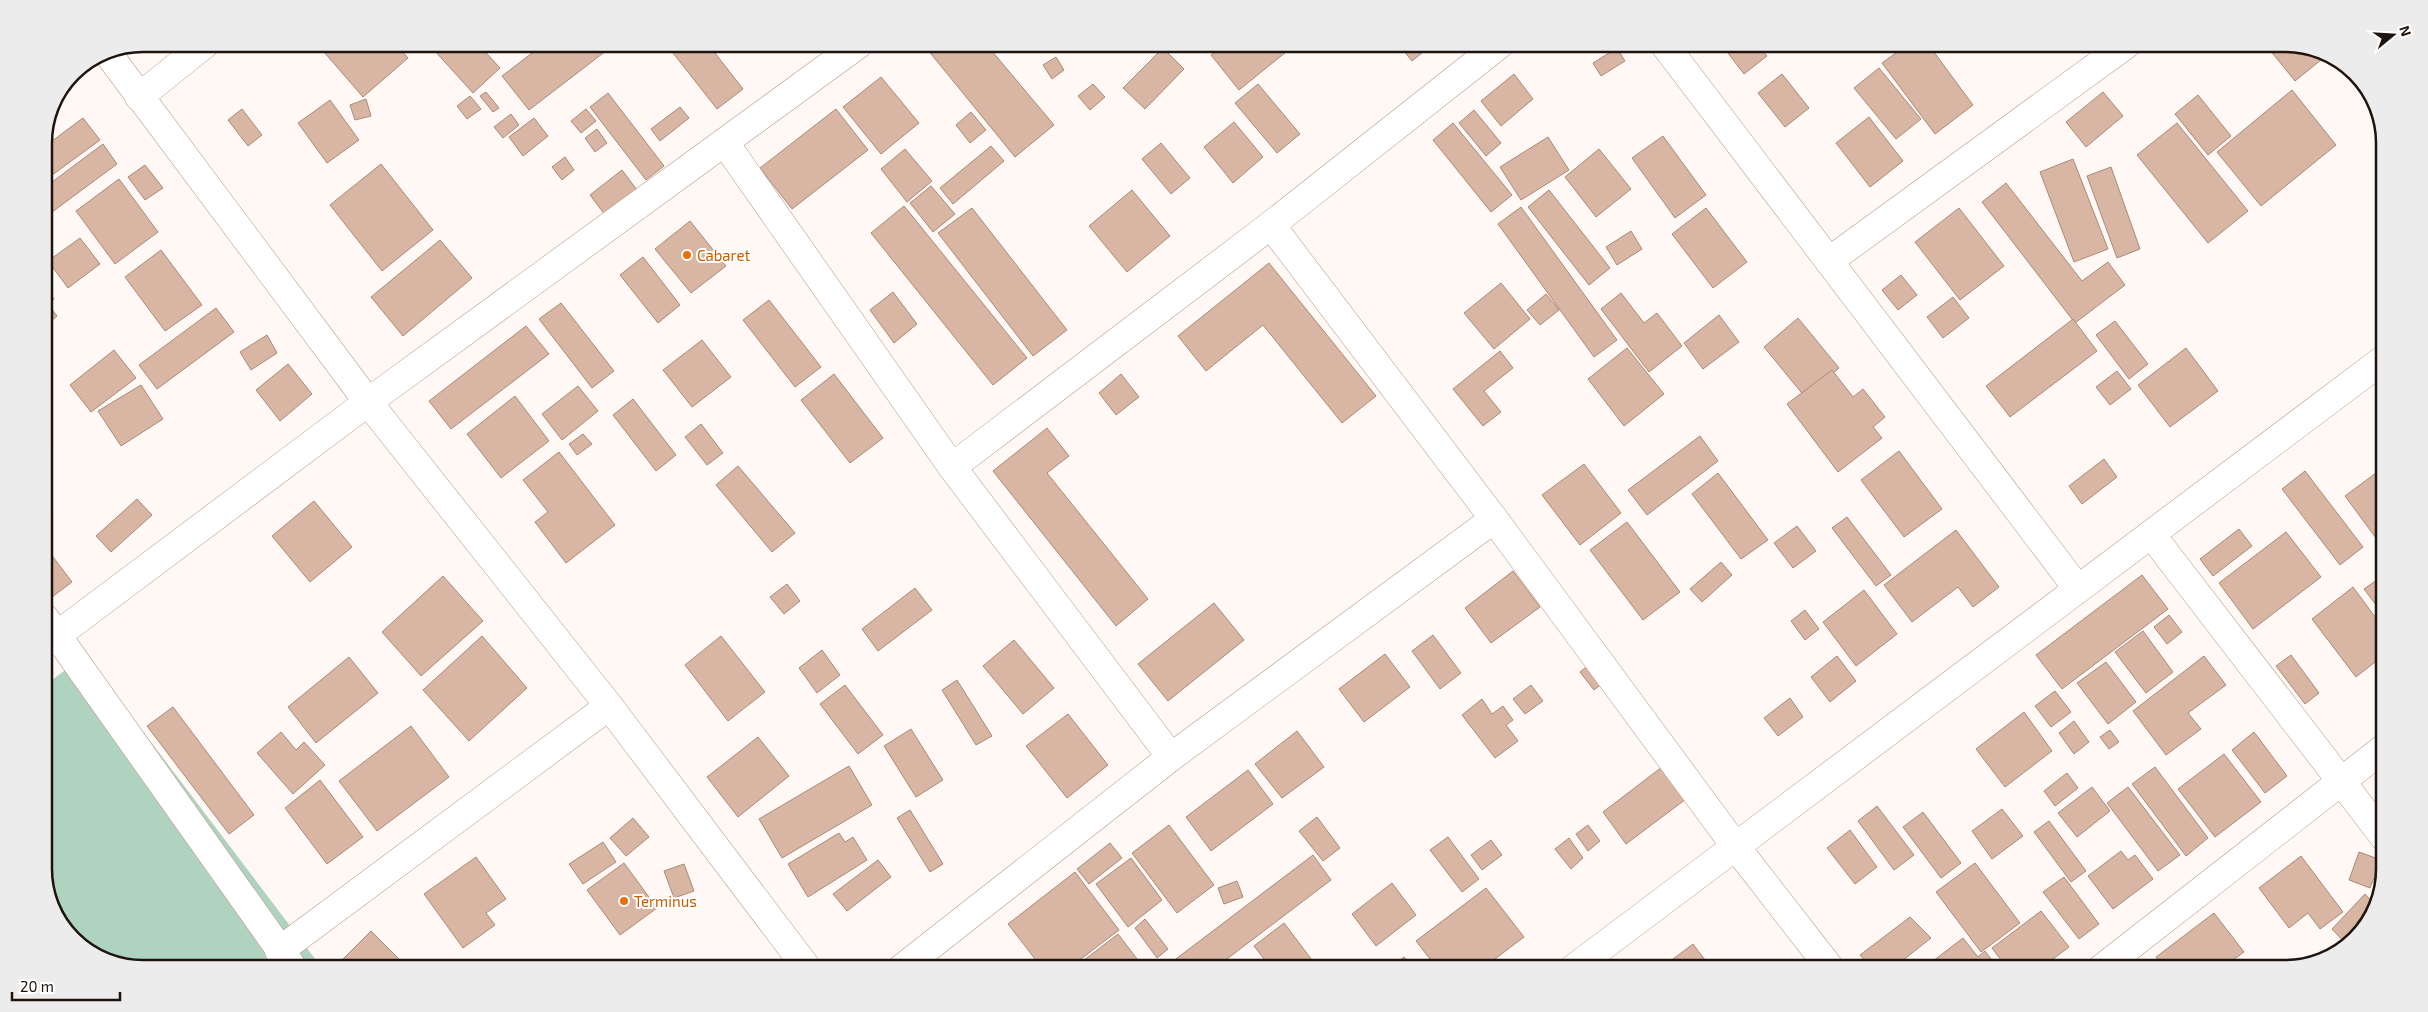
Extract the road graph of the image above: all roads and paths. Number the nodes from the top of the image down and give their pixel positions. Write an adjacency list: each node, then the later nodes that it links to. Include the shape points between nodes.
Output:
1 (1489, 52): 9 (street)
2 (1670, 52): 10 (street)
3 (2116, 52): 10 (street)
4 (195, 53): 7 (street)
5 (847, 53): 8 (street)
6 (111, 58): 7 (street)
7 (139, 97): 12 (street)
8 (726, 143): 12 (street); 13 (street)
9 (1271, 225): 13 (street); 14 (street)
10 (1829, 261): 16 (street)
11 (2375, 366): 15 (street)
12 (368, 402): 17 (street); 19 (street)
13 (952, 468): 21 (street)
14 (1494, 519): 21 (street); 24 (street)
15 (2151, 534): 16 (street); 22 (street)
16 (2078, 589): 24 (street)
17 (53, 630)
18 (53, 639): 25 (street)
19 (609, 706): 26 (street); 27 (street)
20 (2376, 754): 22 (street)
21 (1171, 757): 28 (street)
22 (2341, 780): 23 (street); 31 (street)
23 (2376, 827)
24 (1736, 847): 29 (street); 30 (street)
25 (285, 959)
26 (287, 959)
27 (800, 959)
28 (913, 959)
29 (1586, 959)
30 (1823, 959)
31 (2113, 959)

